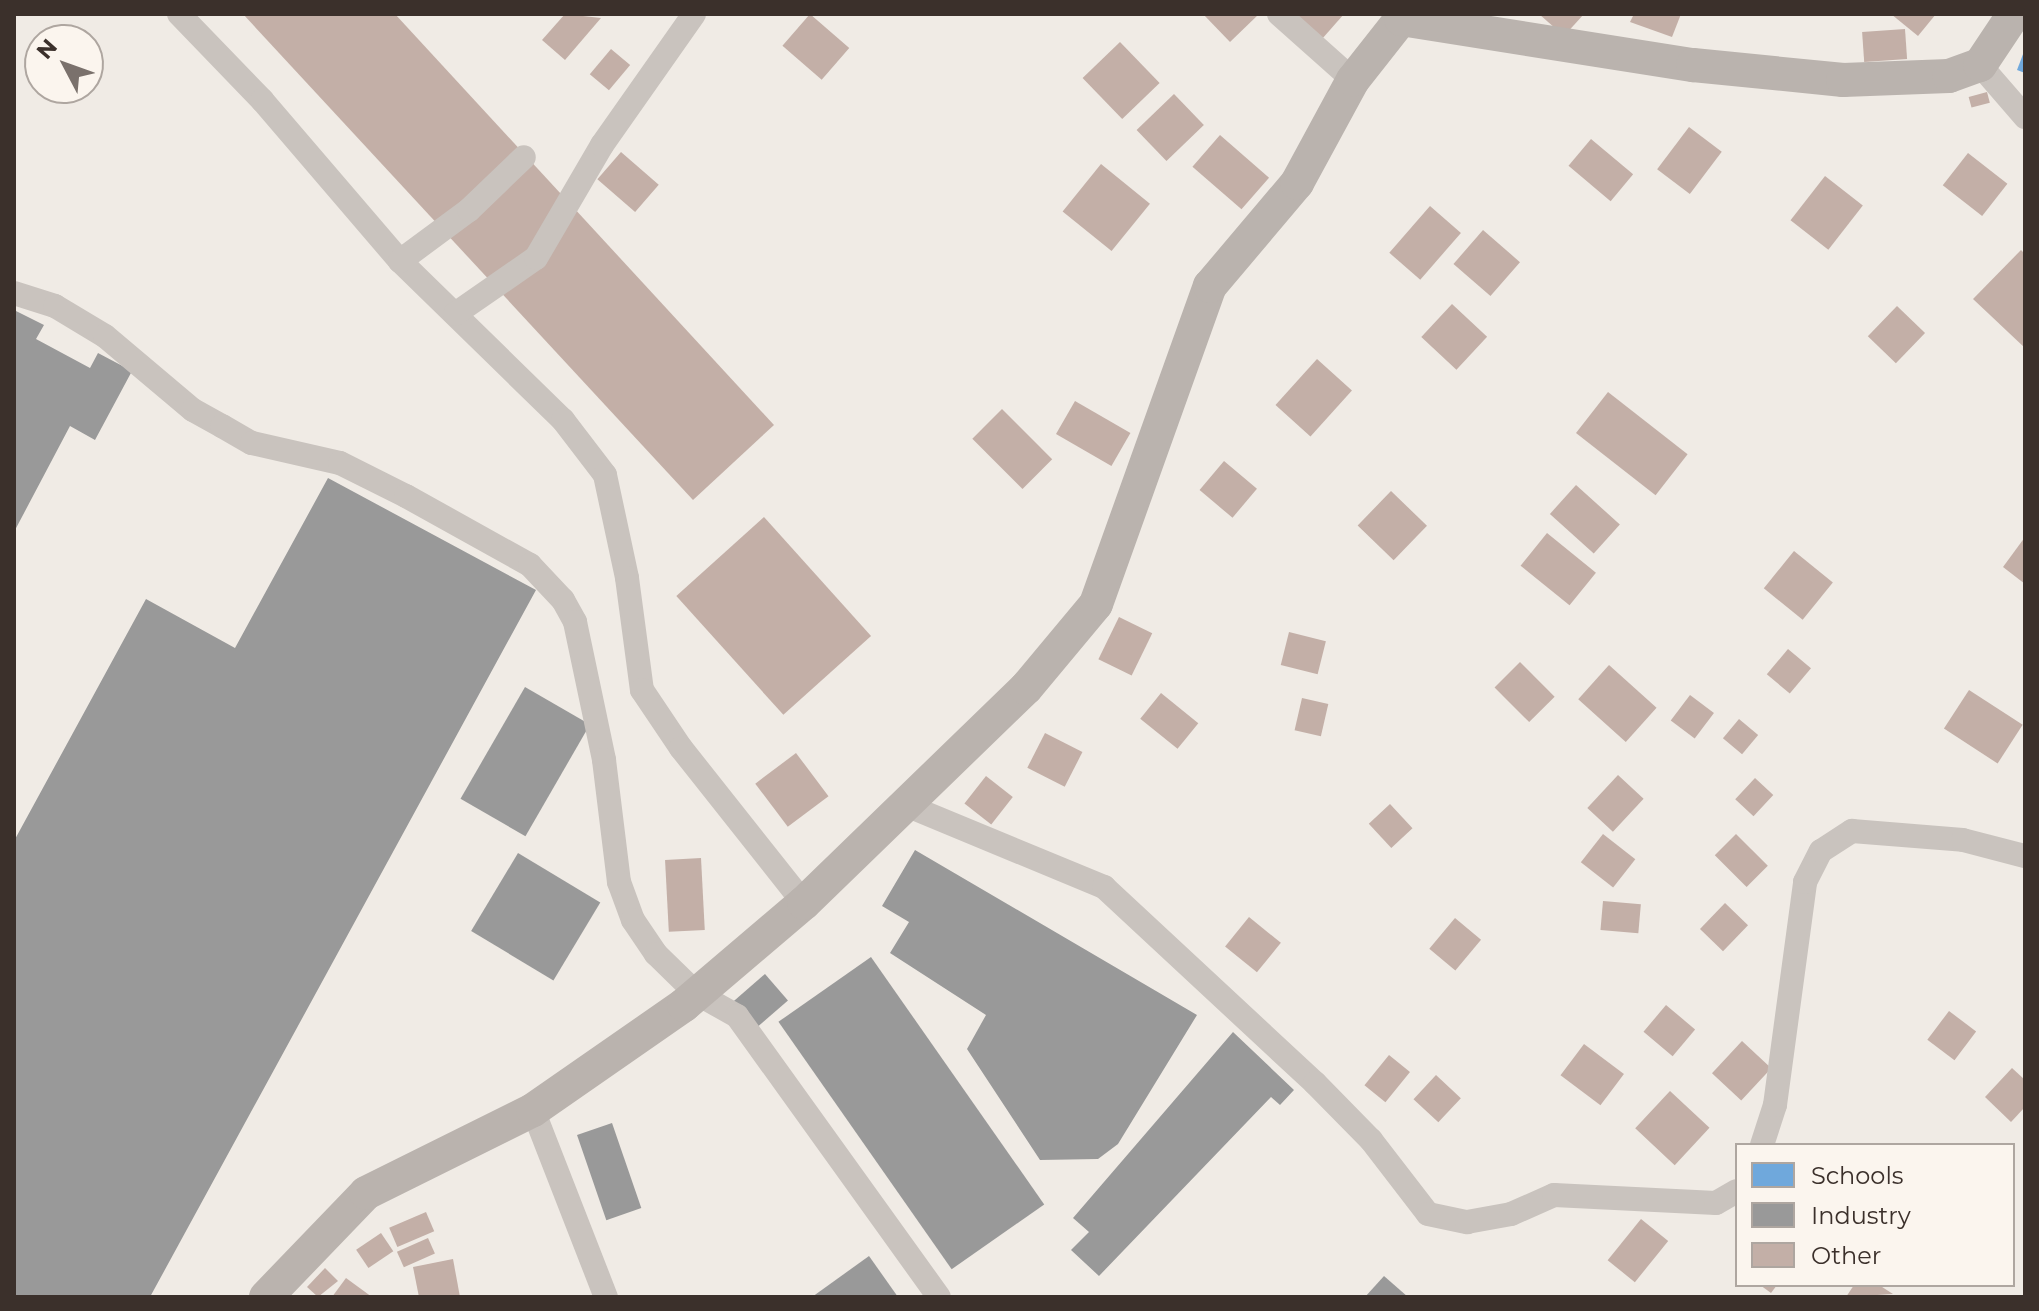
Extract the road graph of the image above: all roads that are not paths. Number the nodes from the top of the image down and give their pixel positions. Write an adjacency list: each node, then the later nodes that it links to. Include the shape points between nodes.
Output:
1 (179, 14): 10 (street, via 262,100)
2 (694, 14): 12 (street, via 602,145 536,258)
3 (1279, 14): 7 (street)
4 (2014, 14): 6 (main road)
5 (1400, 17): 6 (main road, via 1693,65 1843,80 1949,76); 7 (main road)
6 (1980, 65): 8 (street)
7 (1353, 80): 13 (main road, via 1297,183 1210,286 1096,604 1026,688)
8 (2025, 117)
9 (524, 157): 10 (street, via 469,210)
10 (400, 261): 12 (street)
11 (14, 293): 16 (street, via 55,306 105,336 193,410 252,443 340,463 530,565 563,600 575,622 604,760 619,882 633,920 656,954)
12 (455, 314): 15 (street, via 563,420 605,475 627,578 642,690 681,748)
13 (901, 803): 15 (main road); 19 (street, via 1104,887 1315,1083 1371,1140 1428,1214 1467,1222 1511,1214 1554,1195 1716,1203)
14 (2025, 856): 18 (street, via 1963,840 1852,831 1821,851 1805,882 1775,1105)
15 (804, 903): 16 (main road)
16 (696, 993): 17 (main road); 22 (street, via 737,1016)
17 (533, 1110): 20 (main road, via 366,1193); 21 (street)
18 (1763, 1143)
19 (1735, 1192)
20 (266, 1297)
21 (606, 1297)
22 (939, 1297)

